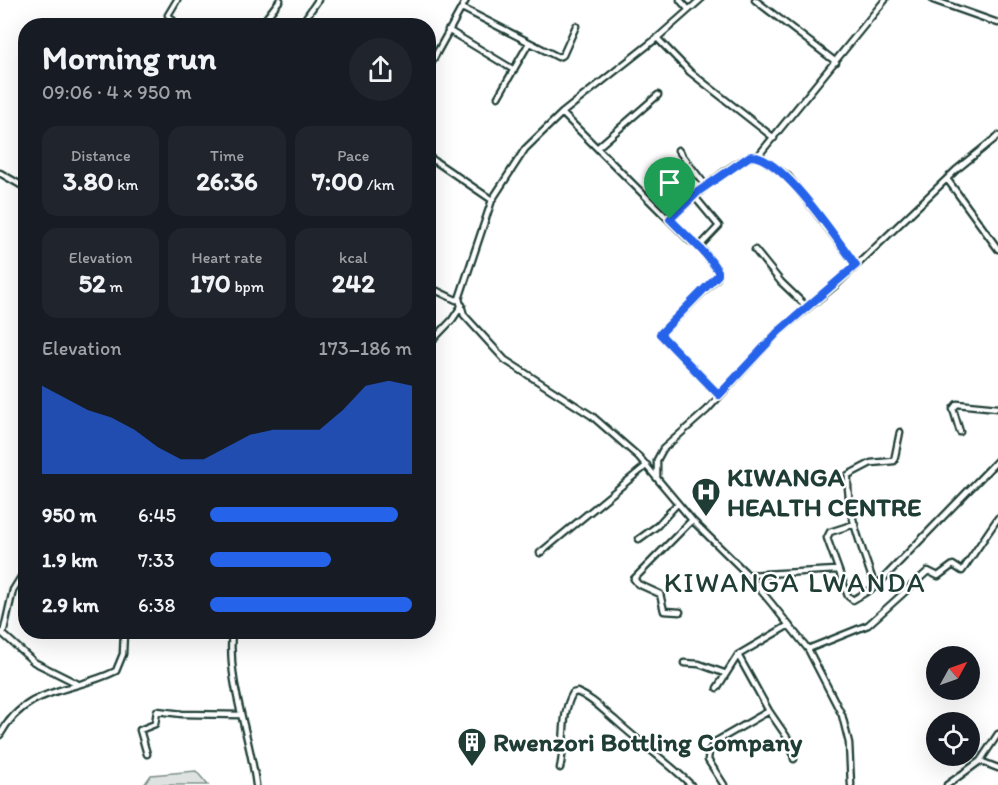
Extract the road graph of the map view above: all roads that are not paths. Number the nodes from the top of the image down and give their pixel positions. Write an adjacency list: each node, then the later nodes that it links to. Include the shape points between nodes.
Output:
1 (177, 0): 12 (street, via 168,15)
2 (280, 0): 13 (street)
3 (318, 0): 14 (street)
4 (466, 0): 10 (street)
5 (680, 0): 11 (street)
6 (700, 0): 11 (street)
7 (755, 0): 21 (street)
8 (885, 0): 21 (street)
9 (933, 0): 15 (street)
10 (462, 8): 17 (street); 19 (street)
11 (688, 9): 18 (street)
12 (171, 18)
13 (266, 18)
14 (306, 18)
15 (998, 22)
16 (576, 26): 19 (street, via 560,56)
17 (448, 30): 20 (street); 22 (street)
18 (657, 38): 25 (street); 27 (street, via 690,72)
19 (529, 43): 22 (street)
20 (436, 53)
21 (836, 62): 27 (street)
22 (514, 70): 24 (street)
23 (658, 95): 28 (street)
24 (498, 97)
25 (562, 113): 28 (street); 37 (street, via 525,149)
26 (998, 136): 33 (street)
27 (774, 138): 30 (street)
28 (597, 148): 38 (street)
29 (678, 150): 35 (street)
30 (758, 156): 35 (street, via 743,159); 42 (street, via 788,176)
31 (436, 162): 37 (street)
32 (0, 172): 34 (street)
33 (947, 179): 40 (street); 42 (street)
34 (18, 183)
35 (706, 186): 36 (street)
36 (694, 196): 38 (street); 39 (street, via 719,226)
37 (492, 200): 44 (street)
38 (670, 219): 39 (street)
39 (699, 246): 47 (street, via 718,271 717,278 660,334)
40 (998, 249)
41 (755, 250): 45 (street)
42 (856, 265): 45 (street)
43 (436, 290): 44 (street)
44 (460, 302): 46 (street, via 452,320); 52 (street, via 464,315 505,360 592,416)
45 (807, 307): 47 (street)
46 (436, 337)
47 (719, 395): 53 (street, via 708,410 663,449 657,460)
48 (998, 408): 50 (street, via 957,404 953,409)
49 (900, 432): 57 (street, via 894,461 871,463 849,475)
50 (960, 432)
51 (998, 460): 63 (street)
52 (647, 465): 53 (street); 59 (street)
53 (657, 477): 54 (street)
54 (677, 504): 56 (street); 58 (street, via 662,522)
55 (998, 518): 68 (street, via 962,571 951,566 937,577 928,571 868,626)
56 (692, 520): 61 (street); 64 (street, via 634,579 660,594 664,611)
57 (855, 524): 60 (street, via 828,534); 63 (street)
58 (639, 539)
59 (540, 553)
60 (837, 570): 61 (street); 63 (street, via 851,599)
61 (748, 575): 65 (street)
62 (18, 582): 72 (street, via 3,634 34,662 75,684)
63 (875, 587)
64 (680, 612)
65 (789, 625): 68 (street); 69 (street)
66 (123, 639): 72 (street, via 119,667 105,677)
67 (232, 639): 75 (street, via 232,669)
68 (808, 649): 87 (street, via 844,723)
69 (738, 655): 71 (street); 74 (street)
70 (684, 663): 71 (street, via 699,664)
71 (724, 674): 73 (street)
72 (81, 683): 77 (street, via 47,693 14,713)
73 (717, 688)
74 (769, 711): 79 (street, via 791,743); 86 (street, via 710,748 708,760)
75 (241, 714): 78 (street, via 157,711 155,724 140,730); 84 (street)
76 (998, 734): 80 (street)
77 (0, 735)
78 (147, 754)
79 (794, 759)
80 (980, 761): 83 (street)
81 (973, 766): 88 (street)
82 (560, 768): 85 (street, via 567,706 577,692 661,756)
83 (998, 768)
84 (256, 785)
85 (690, 785)
86 (724, 785)
87 (851, 785)
88 (947, 785)

